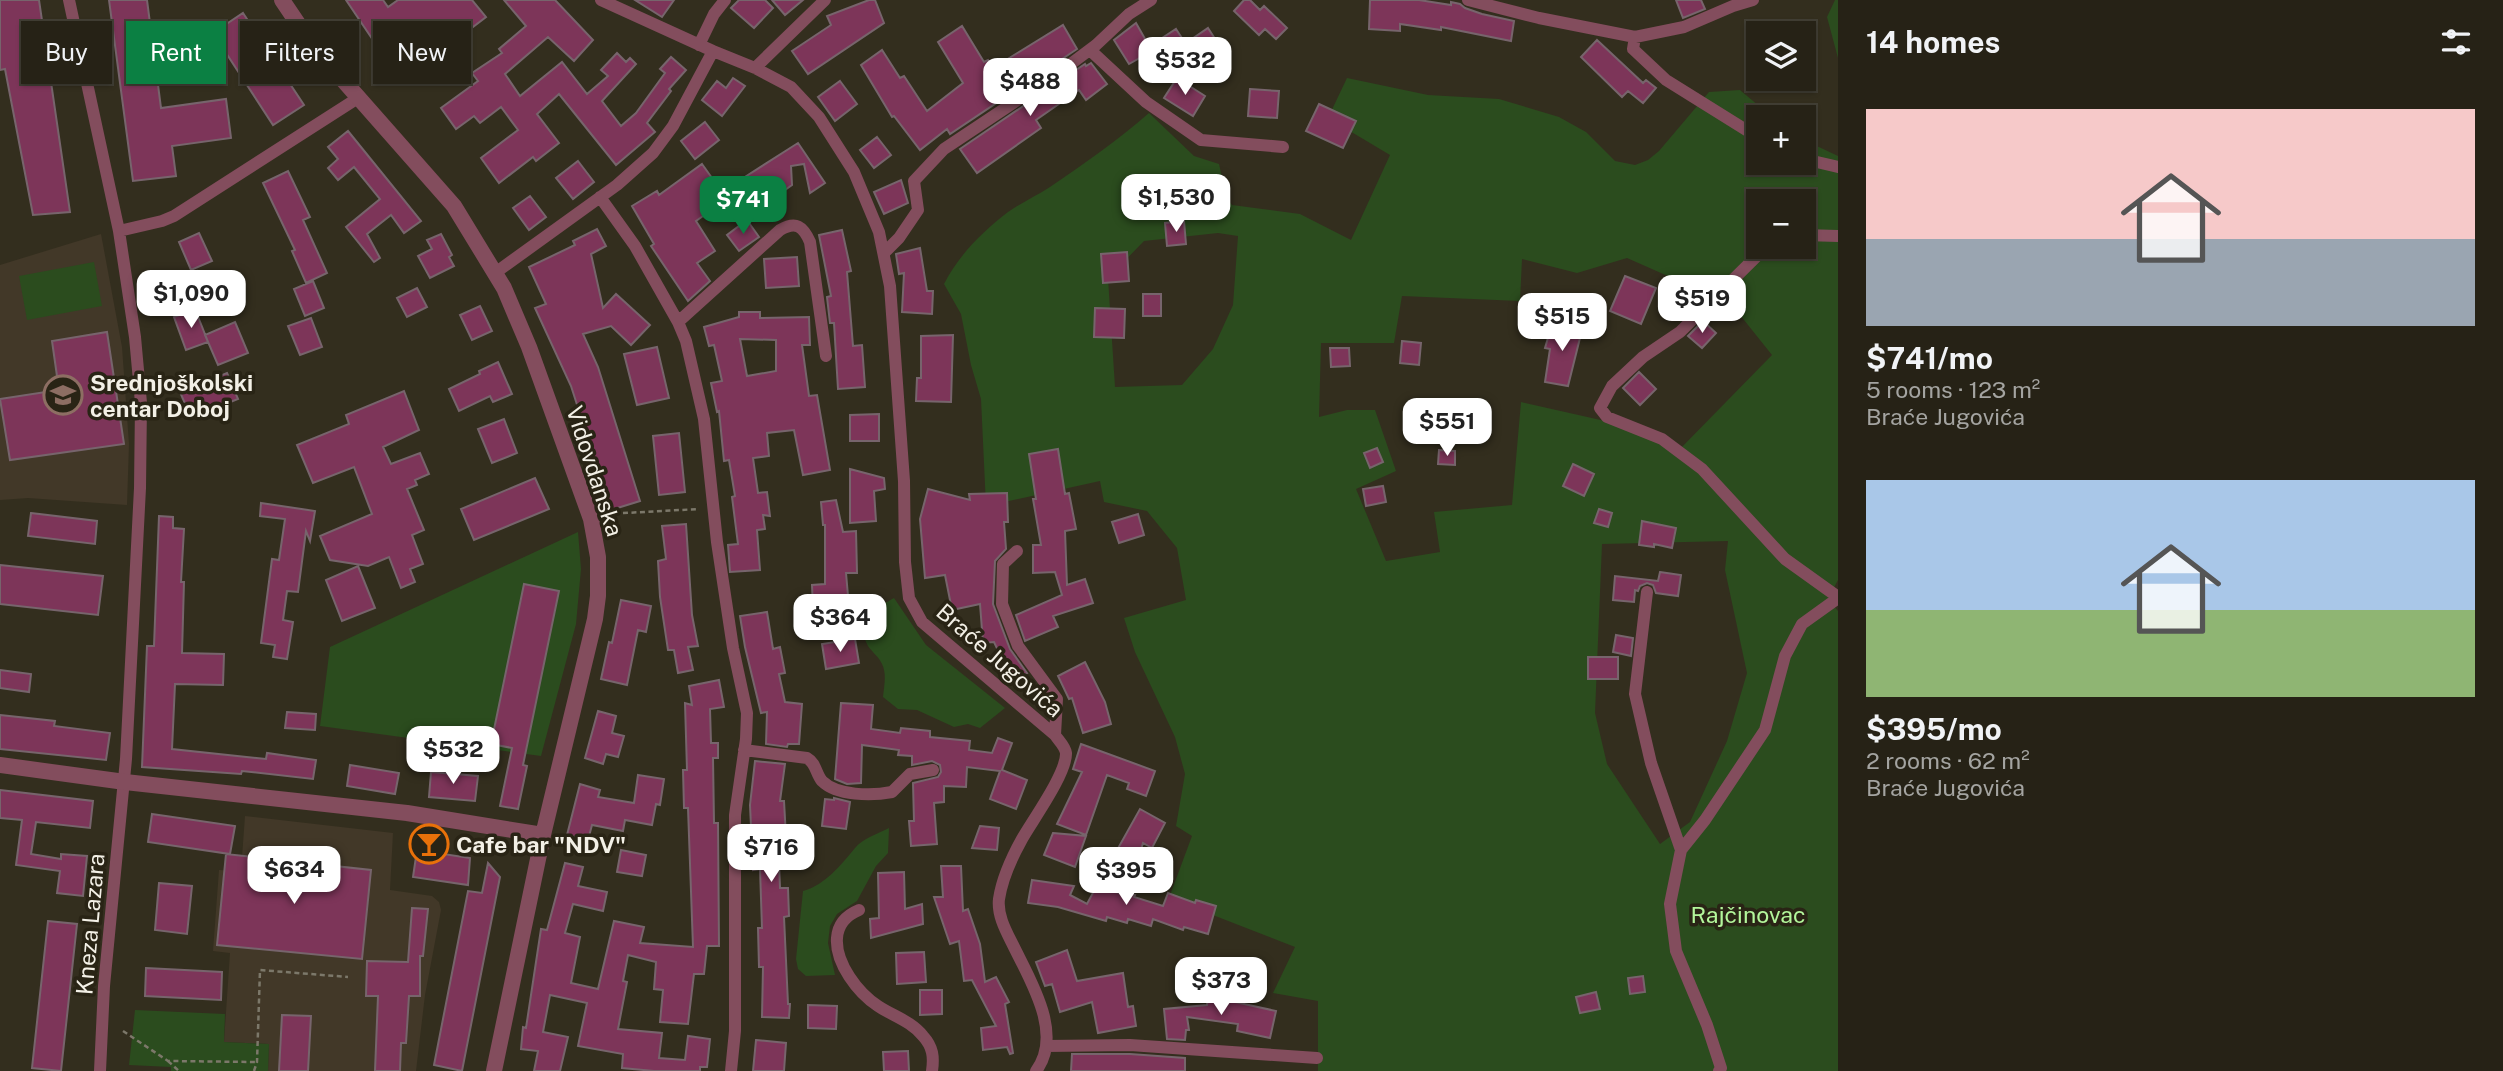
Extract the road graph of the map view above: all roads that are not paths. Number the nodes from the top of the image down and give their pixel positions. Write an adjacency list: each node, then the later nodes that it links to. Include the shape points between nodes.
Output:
1 (69, 0): 20 (street, Kneza Lazara)
2 (282, 0): 14 (street, Vidovdanska, via 313,46)
3 (601, 0): 10 (street, Braće Jugovića)
4 (825, 0): 13 (street)
5 (1151, 0): 11 (street)
6 (1468, 0): 9 (street)
7 (1753, 0): 9 (street, via 1684,27)
8 (722, 1): 10 (street)
9 (1635, 37): 15 (street, via 1633,49 1666,80)
10 (699, 45): 12 (street, Braće Jugovića)
11 (1090, 50): 16 (street, via 1146,102 1201,140); 23 (street, via 944,149 914,181 918,210)
12 (712, 51): 13 (street, Braće Jugovića); 19 (street, via 664,140)
13 (755, 68): 23 (street, Braće Jugovića, via 791,87 819,117 854,172)
14 (358, 98): 20 (street, via 174,216); 25 (street, Vidovdanska, via 454,206)
15 (1746, 130)
16 (1283, 147)
17 (1816, 162): 18 (street)
18 (1838, 167)
19 (600, 197): 25 (street); 26 (street, via 635,246)
20 (118, 231): 35 (street, Kneza Lazara, via 141,403)
21 (1816, 235): 22 (street)
22 (1838, 236)
23 (884, 253): 31 (street, Braće Jugovića, via 893,320 909,598 922,622)
24 (1754, 259): 30 (street, via 1680,332 1612,386 1600,408 1607,417 1662,439 1702,468 1785,559)
25 (495, 273): 36 (street, Vidovdanska, via 529,347 591,519 598,557 598,596 590,644)
26 (678, 322): 27 (street, via 780,230 797,224 810,242); 32 (street, via 704,419 719,555 747,713)
27 (826, 356)
28 (1017, 551): 31 (street, via 1003,564 1002,604 1018,646 1057,699)
29 (1647, 592): 37 (street, via 1635,694 1651,763)
30 (1838, 598): 37 (street, via 1802,624 1784,656 1765,730)
31 (1055, 735): 39 (street, Braće Jugovića, via 1066,756 1062,771 1021,841 998,902 1005,930 1042,1011)
32 (744, 750): 34 (street, via 812,760 823,781 843,792 892,792 910,774); 43 (street, via 735,815)
33 (0, 765): 35 (street)
34 (933, 770)
35 (125, 782): 36 (street, via 407,813); 41 (street, Kneza Lazara)
36 (543, 835): 42 (street, Vidovdanska)
37 (1681, 850): 46 (street, via 1670,904 1676,951 1707,1025)
38 (859, 910): 44 (street, via 845,919 837,936 844,967 870,1000 924,1037 933,1052)
39 (1046, 1046): 40 (street, via 1129,1045); 45 (street, Braće Jugovića)
40 (1317, 1058)
41 (100, 1071)
42 (494, 1071)
43 (731, 1071)
44 (932, 1071)
45 (1036, 1071)
46 (1719, 1071)

